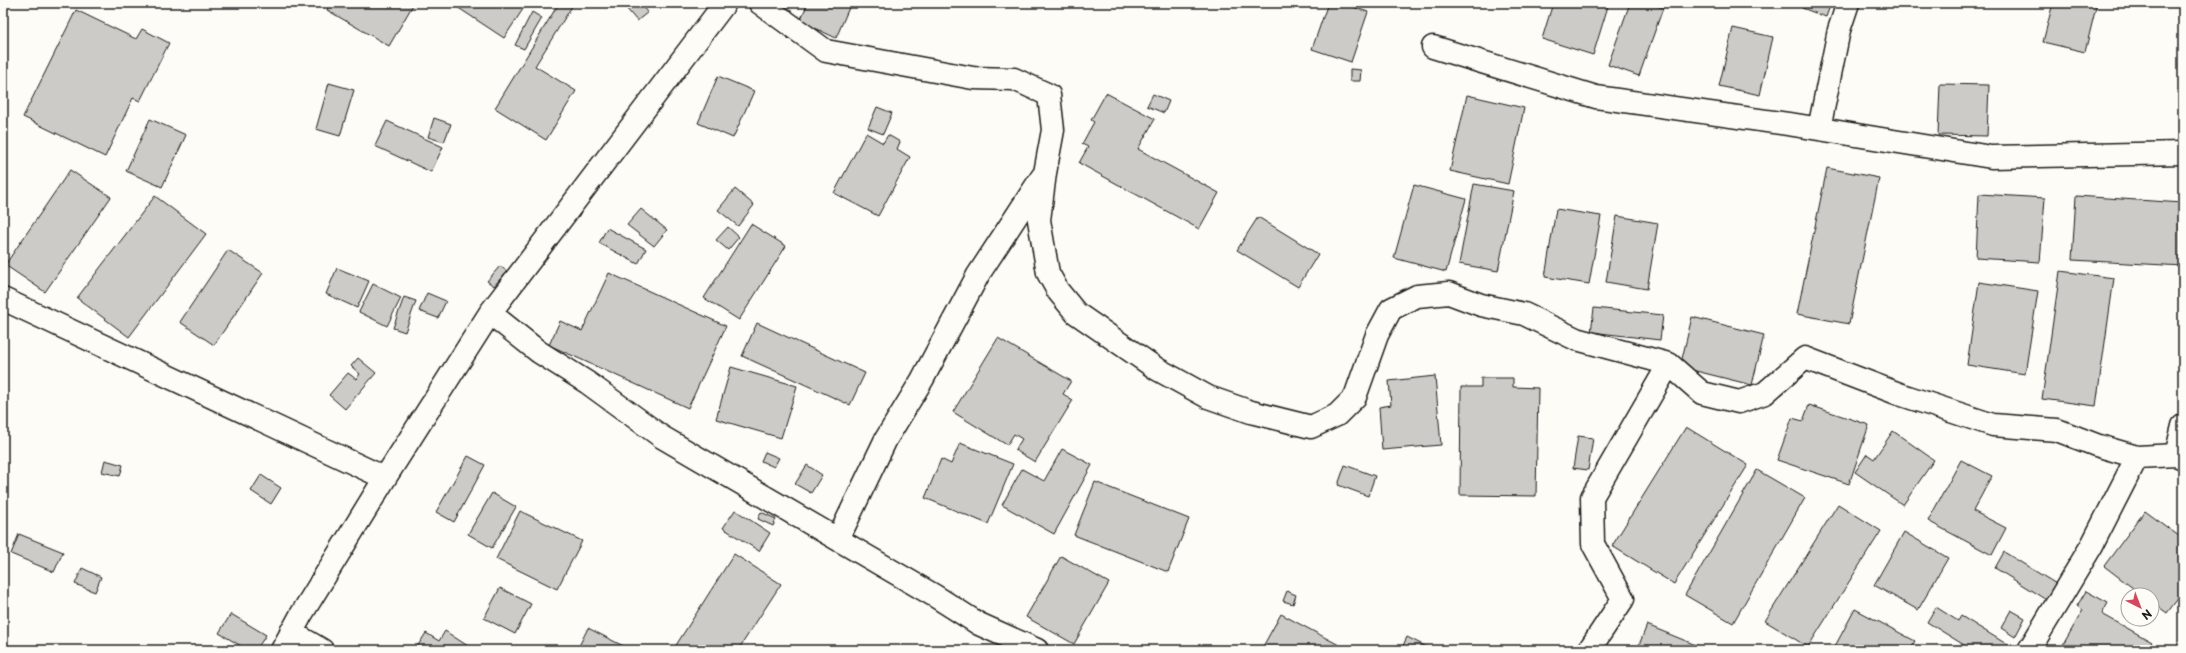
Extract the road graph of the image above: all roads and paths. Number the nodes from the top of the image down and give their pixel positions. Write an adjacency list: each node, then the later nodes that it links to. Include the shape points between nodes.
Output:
1 (725, 3): 9 (street)
2 (760, 3): 7 (street, via 826,51 973,78 1014,79 1049,95 1053,130)
3 (1848, 3): 5 (street, via 1839,30)
4 (1433, 47): 5 (street, via 1596,98)
5 (1819, 129): 6 (street, via 1991,157)
6 (2183, 153)
7 (1045, 173): 10 (street, via 1039,220 1048,273 1058,291 1076,312 1157,369 1208,397 1251,412 1311,426 1336,415 1355,397 1377,335 1391,309 1417,296 1449,293 1481,305 1524,314 1576,339); 15 (street, via 978,275 922,380 886,439)
8 (3, 299): 14 (street)
9 (490, 314): 14 (street); 15 (street, via 539,352 588,383 662,437)
10 (1669, 364): 12 (street, via 1702,393 1739,402 1765,393 1806,358 1899,394 1993,425 2057,430); 19 (street, via 1592,497 1593,544 1623,599)
11 (2183, 426): 13 (street)
12 (2137, 457): 13 (street); 20 (street, via 2092,545)
13 (2179, 457)
14 (385, 478): 16 (street)
15 (838, 539): 18 (street, via 979,624)
16 (287, 641): 17 (street)
17 (322, 650)
18 (1037, 650)
19 (1589, 650)
20 (2030, 650)

